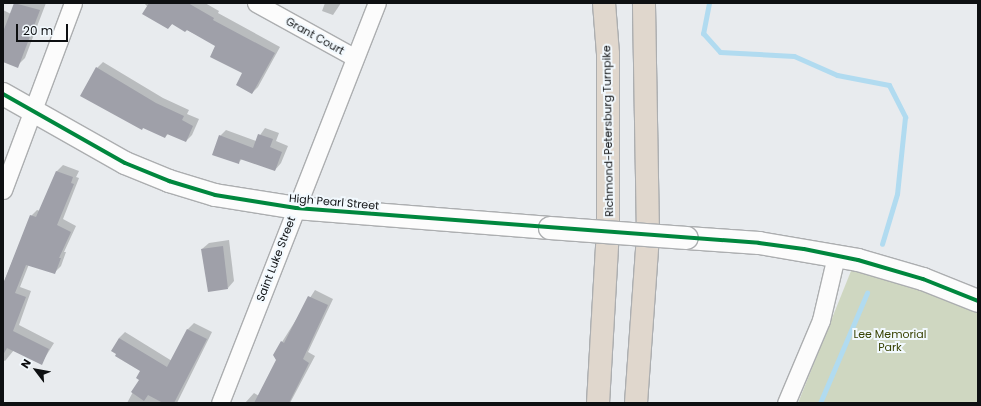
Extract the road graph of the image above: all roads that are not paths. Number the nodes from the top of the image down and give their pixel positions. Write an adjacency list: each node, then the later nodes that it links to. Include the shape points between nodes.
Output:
1 (73, 3): 8 (street)
2 (256, 3): 6 (street, Grant Court)
3 (376, 3): 6 (street, Saint Luke Street)
4 (604, 3): 14 (highway, Richmond-Petersburg Turnpike, via 608,54 608,232)
5 (644, 3): 15 (highway, via 648,235)
6 (354, 57): 10 (street, Saint Luke Street)
7 (3, 94): 8 (street, High Pearl Street)
8 (33, 111): 9 (street); 10 (street, High Pearl Street, via 118,159 169,181 215,195)
9 (3, 190)
10 (296, 208): 11 (street, High Pearl Street, bridge, via 759,243); 13 (street, Saint Luke Street)
11 (836, 256): 12 (street, High Pearl Street, via 923,279); 16 (street, via 821,320)
12 (978, 301)
13 (220, 403)
14 (598, 403)
15 (636, 403)
16 (786, 403)

